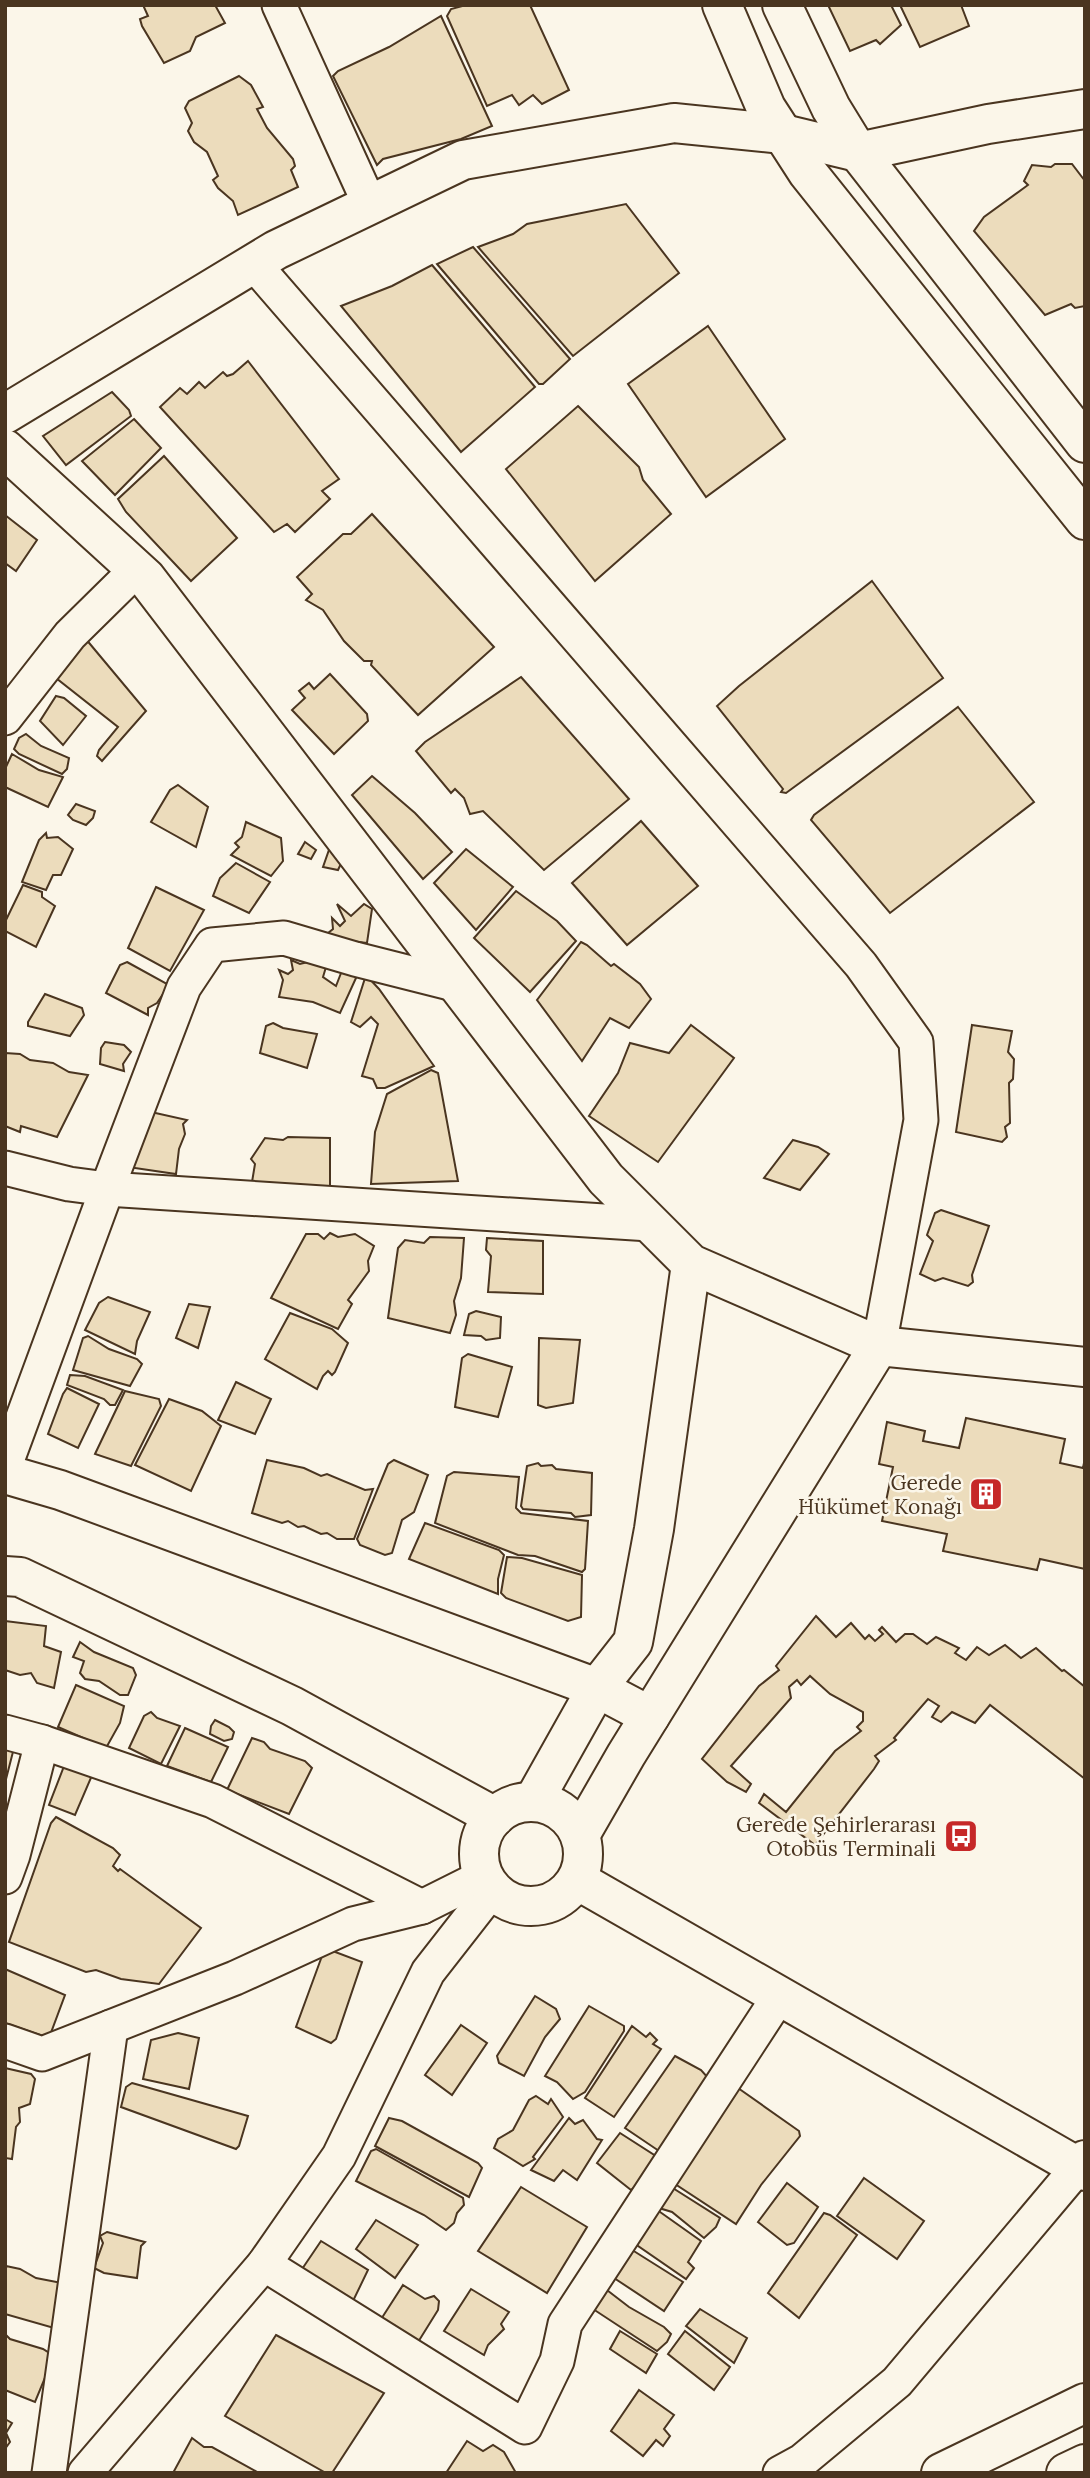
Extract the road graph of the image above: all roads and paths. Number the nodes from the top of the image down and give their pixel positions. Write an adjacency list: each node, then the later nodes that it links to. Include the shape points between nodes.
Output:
1 (279, 5): 7 (street)
2 (722, 5): 5 (main road, via 766,108)
3 (782, 5): 6 (main road, via 831,108)
4 (1085, 109): 6 (main road)
5 (783, 134): 6 (main road); 7 (main road, via 674,124 463,160); 12 (main road, via 808,173)
6 (858, 152): 10 (main road)
7 (370, 205): 8 (main road)
8 (254, 264): 9 (main road); 20 (street, via 861,965 916,1042 921,1120)
9 (5, 414)
10 (1085, 443)
11 (5, 449): 13 (main road)
12 (1085, 520)
13 (137, 569): 14 (street, via 70,635); 15 (main road)
14 (5, 718)
15 (458, 985): 17 (street, via 284,938 212,945 184,987); 18 (main road, via 606,1179)
16 (5, 1168): 17 (street)
17 (107, 1189): 18 (street); 22 (street)
18 (650, 1224): 19 (main road)
19 (691, 1264): 20 (main road); 25 (main road, via 654,1530 633,1642)
20 (878, 1346): 21 (main road); 26 (main road)
21 (1085, 1367)
22 (5, 1466)
23 (5, 1474): 25 (main road, via 60,1490)
24 (5, 1576): 30 (main road, via 20,1577 292,1706)
25 (597, 1689): 26 (main road); 29 (main road)
26 (650, 1716): 31 (main road)
27 (5, 1732): 28 (street)
28 (41, 1742): 32 (street); 35 (street, via 213,1801)
29 (533, 1802): 30 (main road, via 512,1806); 31 (main road, via 562,1812)
30 (495, 1817): 34 (main road, via 480,1845 479,1860)
31 (580, 1835): 33 (main road, via 582,1865)
32 (5, 1877)
33 (577, 1880): 34 (main road, via 567,1893 537,1907 505,1900); 36 (main road)
34 (488, 1883): 35 (street); 40 (street, via 428,1972 339,2156)
35 (422, 1907): 37 (street, via 353,1924)
36 (780, 1995): 39 (main road); 40 (street, via 565,2324 557,2361 526,2427)
37 (111, 2027): 38 (street, via 42,2054); 43 (street)
38 (5, 2041)
39 (1083, 2165): 45 (street, via 897,2382 802,2461)
40 (264, 2264): 44 (street)
41 (1085, 2403): 46 (main road)
42 (1085, 2464): 47 (main road)
43 (49, 2473)
44 (85, 2473)
45 (780, 2473)
46 (941, 2473)
47 (1066, 2473)

